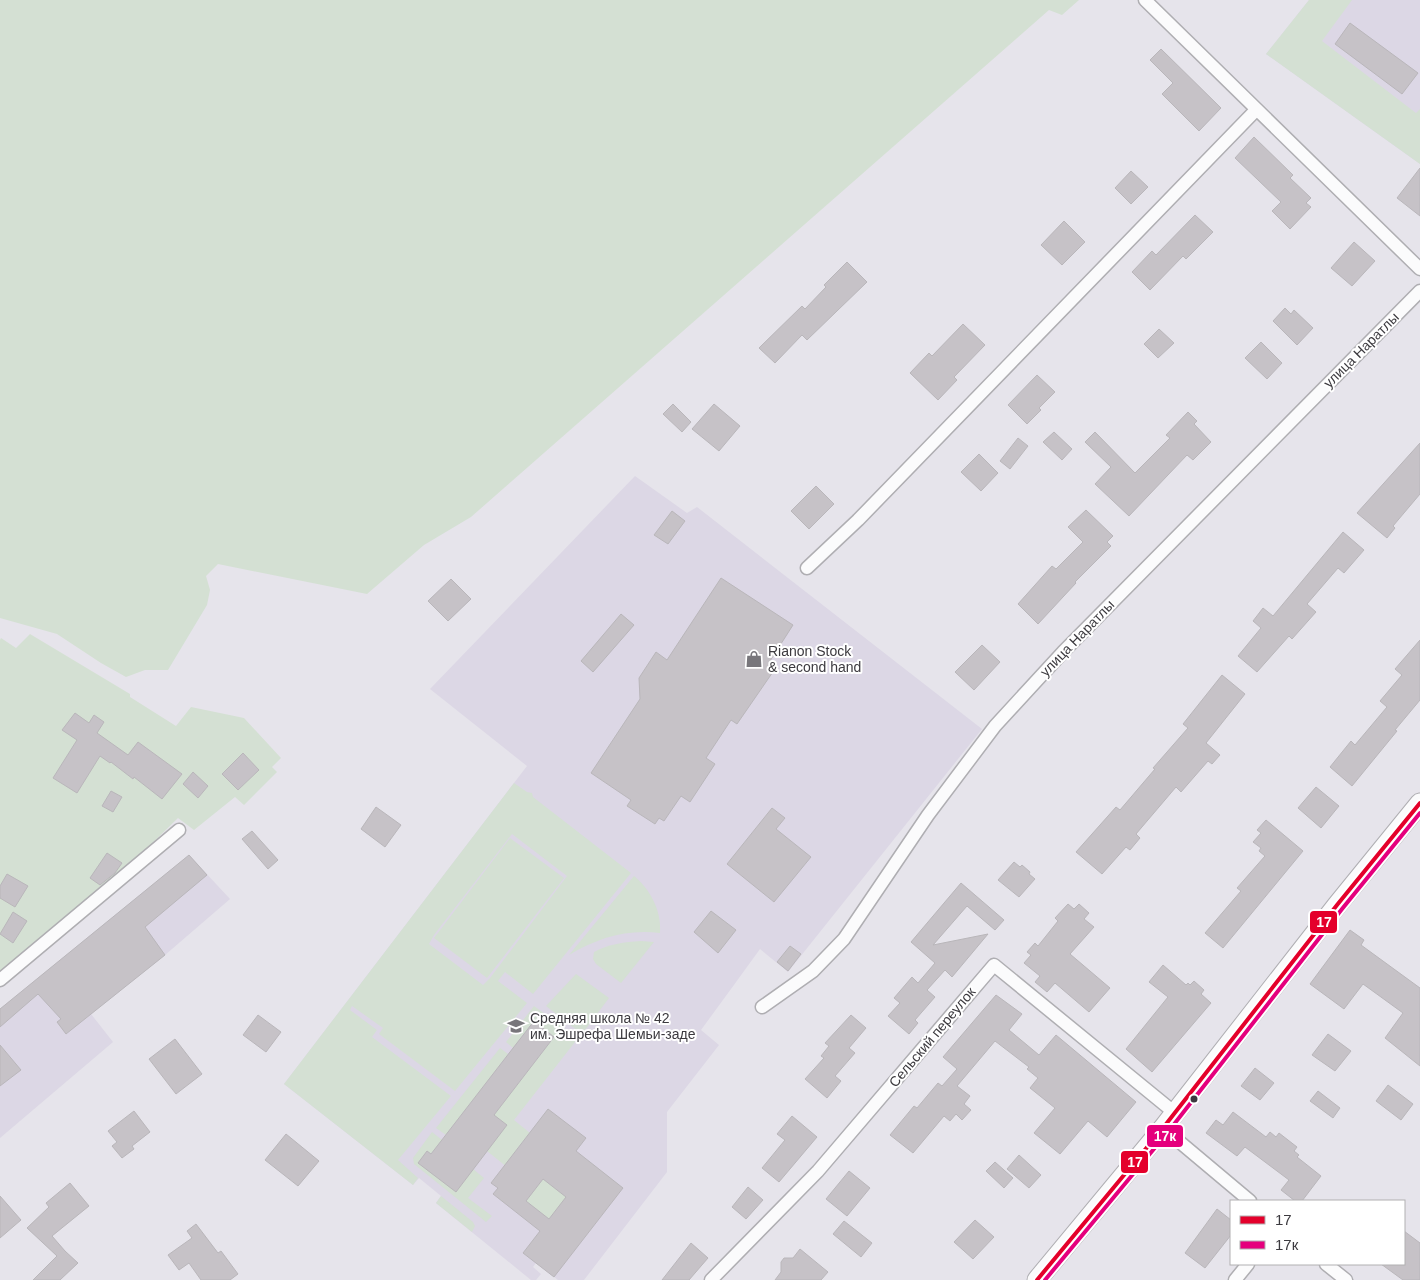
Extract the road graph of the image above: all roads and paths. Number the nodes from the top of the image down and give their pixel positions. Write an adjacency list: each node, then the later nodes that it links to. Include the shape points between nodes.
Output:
1 (1145, 0): 2 (street)
2 (1256, 110): 3 (street); 5 (street, via 858,520)
3 (1420, 269)
4 (1420, 291): 9 (street, улица Наратлы, via 1063,652 995,726 928,815 844,939 813,971)
5 (807, 568)
6 (1420, 803): 10 (main road)
7 (179, 830): 8 (street)
8 (0, 980)
9 (762, 1007)
10 (1175, 1113): 11 (main road); 15 (street, Сельский переулок, via 994,965 818,1171)
11 (1163, 1128): 12 (street); 16 (main road)
12 (1249, 1200)
13 (1247, 1265): 17 (street)
14 (1327, 1265): 18 (street)
15 (711, 1280)
16 (1038, 1280)
17 (1235, 1280)
18 (1346, 1280)

